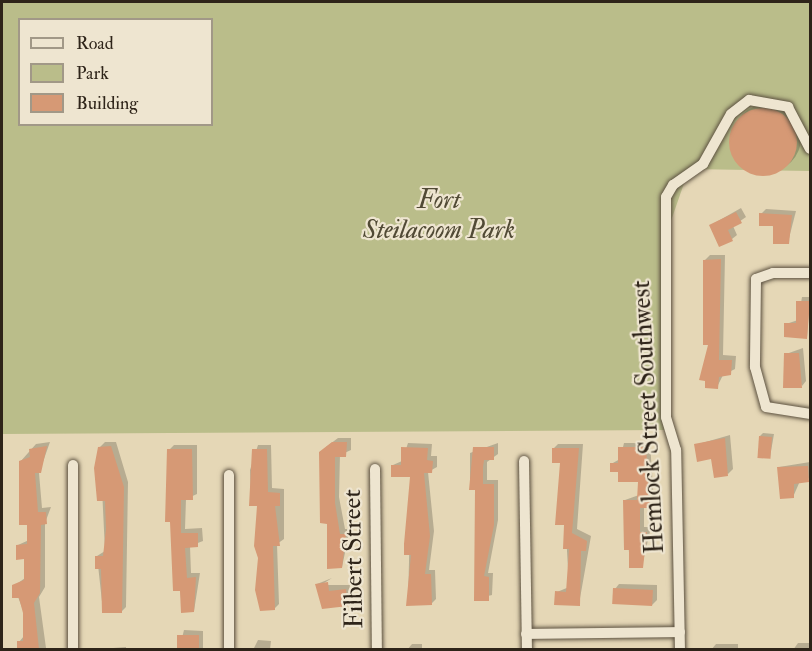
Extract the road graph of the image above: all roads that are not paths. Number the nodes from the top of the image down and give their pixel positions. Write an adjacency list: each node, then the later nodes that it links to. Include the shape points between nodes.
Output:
1 (810, 148): 8 (street, Hemlock Street Southwest, via 788,107 749,100 731,114 703,164 673,185 664,208 666,417 676,450)
2 (810, 273): 3 (street, via 773,273 756,279 755,356 766,407)
3 (810, 414)
4 (524, 461): 9 (street)
5 (74, 465): 10 (street)
6 (375, 469): 12 (street, Filbert Street)
7 (229, 475): 11 (street)
8 (680, 632): 9 (street); 14 (street, Hemlock Street Southwest)
9 (526, 634): 13 (street)
10 (74, 650)
11 (229, 650)
12 (377, 650)
13 (526, 650)
14 (680, 650)

